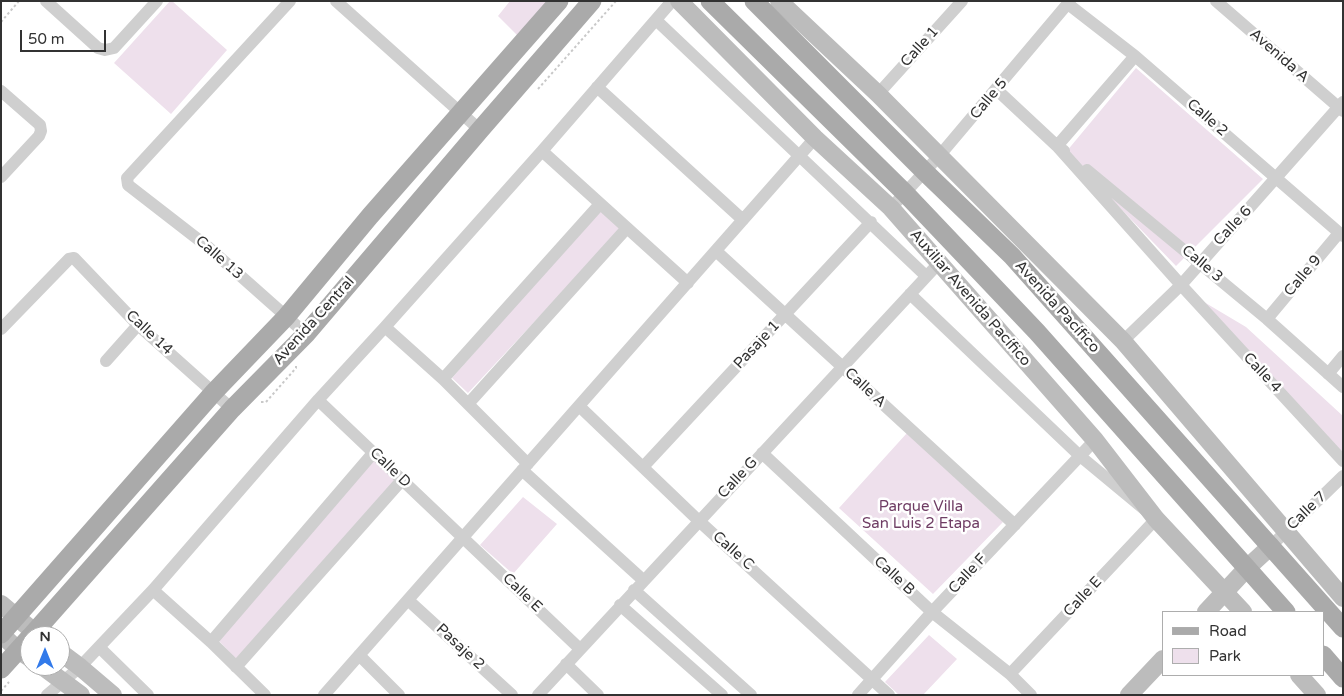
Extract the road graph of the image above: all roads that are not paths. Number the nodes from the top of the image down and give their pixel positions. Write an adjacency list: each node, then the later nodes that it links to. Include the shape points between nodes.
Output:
1 (46, 1): 2 (street, via 98,48 106,50 115,47)
2 (156, 1)
3 (290, 1): 47 (street, Calle 13, via 128,178 128,185 208,247)
4 (336, 1): 22 (street)
5 (559, 1): 22 (main road, Avenida Central)
6 (592, 1): 23 (main road, Avenida Central)
7 (672, 1): 15 (street)
8 (679, 1): 24 (main road, Auxiliar Avenida Pacífico)
9 (710, 1): 32 (main road, Avenida Pacífico)
10 (754, 1): 29 (main road, Avenida Pacífico)
11 (779, 1): 20 (main road)
12 (962, 1): 20 (street, Calle 1)
13 (1216, 1): 21 (street, Avenida A)
14 (1069, 2): 16 (street, Calle 2); 18 (street, Calle 5)
15 (656, 20): 17 (street); 28 (street)
16 (1134, 56): 25 (street); 31 (street, Calle 2)
17 (597, 87): 26 (street); 35 (street)
18 (997, 90): 25 (street, Calle 3); 27 (street, Calle 5)
19 (1, 91): 30 (street, via 40,126 39,136)
20 (878, 94): 27 (main road)
21 (1341, 107): 31 (street, Calle 6)
22 (462, 113): 23 (street); 47 (main road, Avenida Central)
23 (480, 130): 52 (main road, Avenida Central)
24 (815, 138): 28 (street); 34 (main road, Auxiliar Avenida Pacífico)
25 (1057, 146): 41 (street, Calle 3); 44 (street, Calle 3)
26 (542, 151): 33 (street); 50 (street)
27 (940, 155): 29 (street, Calle 5); 53 (main road)
28 (799, 156): 35 (street); 36 (street)
29 (924, 172): 32 (street, Calle 5); 79 (main road, Avenida Pacífico, via 1012,256)
30 (1, 177)
31 (1277, 178): 38 (street, Calle 2); 41 (street, Calle 6)
32 (905, 194): 34 (street); 80 (main road, Avenida Pacífico, via 1037,332)
33 (600, 204): 37 (street); 58 (street)
34 (891, 208): 40 (main road, Auxiliar Avenida Pacífico)
35 (743, 220): 39 (street)
36 (871, 222): 42 (street); 46 (street, Pasaje 1)
37 (627, 228): 43 (street); 62 (street)
38 (1341, 234): 48 (street, Calle 9)
39 (716, 250): 43 (street); 46 (street, Calle A)
40 (939, 262): 42 (street, Calle G); 65 (main road, Auxiliar Avenida Pacífico)
41 (1200, 262): 44 (street, Calle 6); 48 (street, Calle 3)
42 (926, 276): 45 (street, Calle G)
43 (688, 283): 63 (street)
44 (1181, 285): 53 (street, Calle 6); 69 (street, Calle 4)
45 (910, 294): 56 (street, Calle G); 68 (street)
46 (786, 314): 56 (street, Calle A); 71 (street, Pasaje 1)
47 (286, 317): 52 (street, Calle 13); 60 (main road, Avenida Central)
48 (1267, 319): 57 (street, Calle 3)
49 (138, 325): 51 (street, Calle 14, via 74,258 69,259); 55 (street); 60 (street, Calle 14)
50 (385, 327): 58 (street); 61 (street)
51 (1, 329)
52 (306, 334): 64 (main road, Avenida Central)
53 (1123, 341): 77 (main road)
54 (1343, 356): 57 (street)
55 (106, 361)
56 (842, 366): 67 (street, Calle G); 76 (street, Calle A)
57 (1328, 374): 59 (street, Calle 3)
58 (443, 379): 62 (street)
59 (1343, 387)
60 (214, 392): 64 (street, Calle 14); 88 (main road, Avenida Central)
61 (318, 400): 66 (street, Calle D); 82 (street)
62 (468, 404): 70 (street)
63 (579, 406): 70 (street); 71 (street, Calle C)
64 (232, 409): 93 (main road, Avenida Central)
65 (1095, 440): 68 (street, Calle F); 74 (main road, Auxiliar Avenida Pacífico)
66 (374, 452): 73 (street, Calle D); 98 (street)
67 (762, 453): 75 (street, Calle G); 92 (street, Calle B)
68 (1080, 456): 74 (street); 76 (street, Calle F)
69 (1343, 461)
70 (525, 467): 78 (street); 81 (street)
71 (643, 467): 75 (street, Calle C)
72 (1343, 476): 77 (street, Calle 7)
73 (402, 480): 78 (street, Calle D); 108 (street)
74 (1156, 519): 84 (main road, Auxiliar Avenida Pacífico); 110 (street, Calle E)
75 (699, 521): 81 (street, Calle G); 114 (street, Calle C)
76 (1015, 525): 92 (street, Calle F)
77 (1285, 532): 79 (street, Calle 7); 85 (main road)
78 (463, 537): 86 (street); 100 (street, Calle E)
79 (1271, 546): 80 (main road); 95 (main road, Avenida Pacífico)
80 (1247, 568): 84 (main road); 91 (main road, Avenida Pacífico)
81 (643, 580): 83 (street, Calle G)
82 (153, 590): 98 (street); 99 (street)
83 (634, 590): 87 (street, Calle G); 126 (street)
84 (1225, 592): 89 (main road); 90 (main road, Auxiliar Avenida Pacífico)
85 (1343, 598)
86 (408, 600): 102 (street); 122 (street, Pasaje 2)
87 (620, 605): 100 (street, Calle G); 125 (street)
88 (8, 611): 94 (main road); 96 (main road, Avenida Central)
89 (1207, 611)
90 (1242, 611)
91 (1285, 611)
92 (932, 612): 110 (street, Calle B); 114 (street, Calle F)
93 (44, 626)
94 (20, 628)
95 (1343, 628)
96 (1, 634): 97 (main road)
97 (20, 639)
98 (210, 642): 108 (street)
99 (99, 647): 107 (street); 118 (street)
100 (580, 649): 106 (street, Calle G)
101 (20, 651): 109 (main road, Avenida Central)
102 (359, 655): 120 (street); 121 (street)
103 (1324, 655): 113 (main road)
104 (70, 660): 107 (main road)
105 (1162, 660): 130 (main road)
106 (566, 664): 123 (street, Calle G); 124 (street)
107 (80, 667): 115 (street); 117 (main road)
108 (236, 667): 119 (street)
109 (1, 669)
110 (1010, 674): 129 (street, Calle B)
111 (48, 676): 115 (main road)
112 (1300, 676): 131 (main road)
113 (1343, 678)
114 (873, 679): 127 (street, Calle F); 128 (street, Calle C)
115 (56, 690): 116 (main road)
116 (81, 695)
117 (113, 695)
118 (148, 695)
119 (265, 695)
120 (324, 695)
121 (399, 695)
122 (512, 695)
123 (538, 695)
124 (598, 695)
125 (722, 695)
126 (751, 695)
127 (858, 695)
128 (889, 695)
129 (1031, 695)
130 (1129, 695)
131 (1316, 695)

